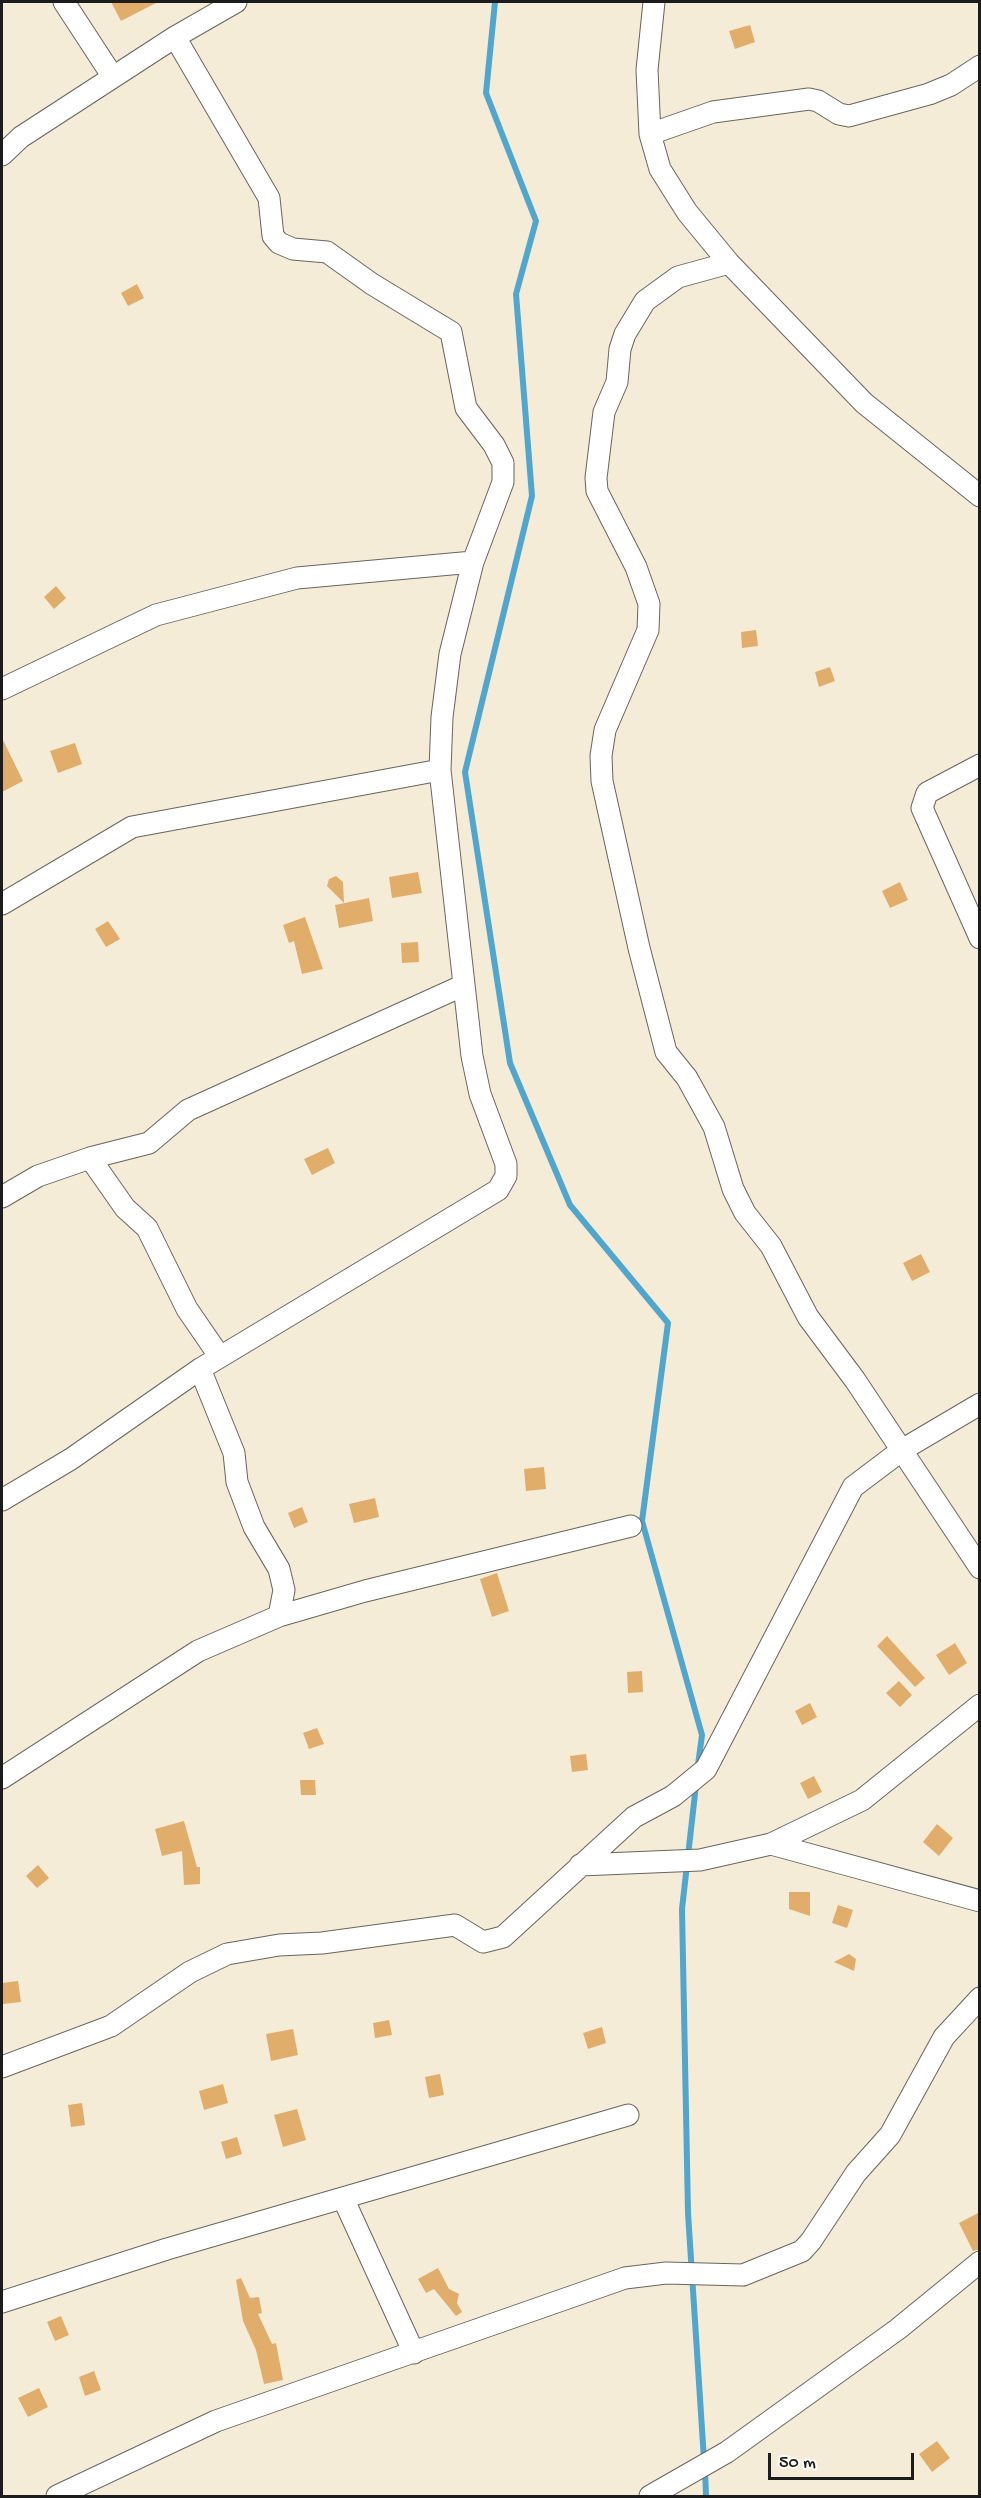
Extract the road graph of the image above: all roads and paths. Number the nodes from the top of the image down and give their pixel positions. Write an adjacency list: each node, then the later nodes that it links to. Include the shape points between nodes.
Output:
1 (64, 2): 6 (street)
2 (236, 2): 4 (street)
3 (654, 2): 7 (street, via 647,70)
4 (175, 37): 6 (street); 11 (street, via 269,198 273,236 279,243 293,249 327,252 451,332 466,408 503,463 503,482)
5 (980, 66): 7 (street, via 929,94 849,116 809,99 713,112)
6 (113, 77): 8 (street, via 21,137)
7 (650, 134): 9 (street, via 660,169 687,212)
8 (2, 155)
9 (729, 263): 10 (street, via 864,404); 23 (street, via 678,277 645,301 625,334 616,382 604,412 597,491 636,567 649,604 648,630 605,730 602,782 666,1052 693,1088 714,1127 733,1189 745,1213 771,1246 808,1317)
10 (980, 496)
11 (472, 562): 12 (street, via 297,578 156,615); 14 (street, via 450,654)
12 (2, 689)
13 (980, 765): 16 (street, via 927,793 922,808)
14 (440, 770): 15 (street, via 132,827); 17 (street)
15 (2, 904)
16 (980, 938)
17 (464, 985): 18 (street, via 188,1110 149,1143); 20 (street, via 480,1094 506,1164 506,1176 498,1190)
18 (90, 1158): 19 (street, via 38,1176); 20 (street, via 125,1208 147,1228 187,1309)
19 (2, 1197)
20 (220, 1357): 21 (street)
21 (200, 1370): 24 (street, via 71,1459); 27 (street, via 227,1431 247,1509 279,1569 284,1590)
22 (980, 1404): 23 (street)
23 (902, 1450): 26 (street); 31 (street, via 854,1487 706,1769 673,1796 634,1817)
24 (2, 1500)
25 (631, 1526): 27 (street)
26 (980, 1568)
27 (279, 1616): 29 (street, via 198,1651)
28 (980, 1705): 30 (street, via 862,1800)
29 (2, 1778)
30 (771, 1844): 31 (street, via 700,1860); 32 (street)
31 (580, 1865): 34 (street, via 503,1937 483,1942 455,1925 227,1954 190,1972 111,2026)
32 (980, 1901)
33 (980, 1998): 39 (street, via 944,2037 890,2135 856,2172 802,2251 743,2276 666,2273 625,2278)
34 (2, 2067)
35 (628, 2115): 36 (street)
36 (343, 2198): 38 (street); 39 (street)
37 (980, 2262): 41 (street, via 898,2329 727,2452)
38 (2, 2302)
39 (414, 2353): 40 (street, via 216,2421)
40 (57, 2496)
41 (650, 2496)

